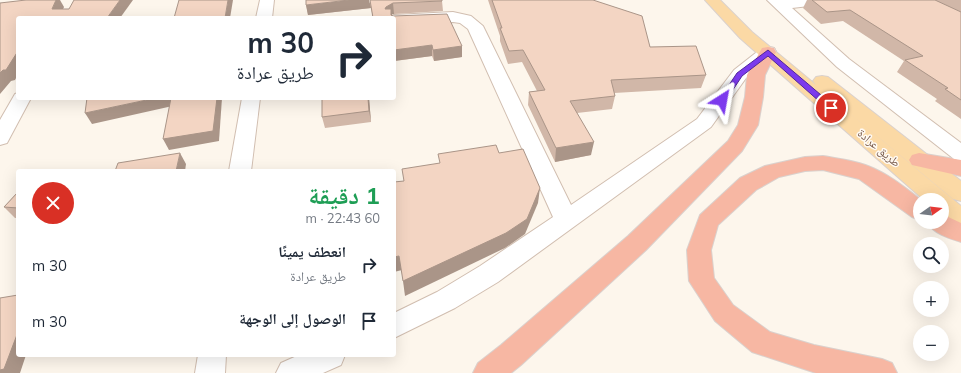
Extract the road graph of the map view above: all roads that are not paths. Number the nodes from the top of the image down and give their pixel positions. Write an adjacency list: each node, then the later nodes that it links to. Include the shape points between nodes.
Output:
1 (267, 0): 6 (street)
2 (712, 0): 8 (main road, طريق عرادة, via 746,35)
3 (732, 0): 8 (main road, طريق عرادة)
4 (826, 0): 5 (street)
5 (777, 3): 12 (street, via 843,63)
6 (264, 16)
7 (396, 20): 20 (street, via 453,17 465,19 475,26)
8 (776, 51): 13 (main road, طريق عرادة); 16 (main road, طريق عرادة, via 819,98); 20 (street, via 740,74 704,123); 29 (highway, via 756,75 748,125 735,146 637,243)
9 (21, 100): 11 (street)
10 (251, 100): 15 (street)
11 (0, 138)
12 (961, 154)
13 (919, 160): 14 (highway); 17 (main road, طريق عرادة)
14 (961, 168)
15 (240, 169)
16 (931, 193)
17 (961, 193)
18 (913, 206): 30 (highway, via 867,174 823,163 805,164 773,171 748,184 708,221 699,250 702,281 724,313 762,343 814,360)
19 (949, 208): 21 (main road)
20 (566, 219): 24 (street, via 489,274 446,300)
21 (961, 219)
22 (949, 228): 23 (highway)
23 (961, 233)
24 (396, 325)
25 (212, 357): 27 (street)
26 (327, 357): 28 (street)
27 (210, 373)
28 (291, 373)
29 (488, 373)
30 (882, 373)

